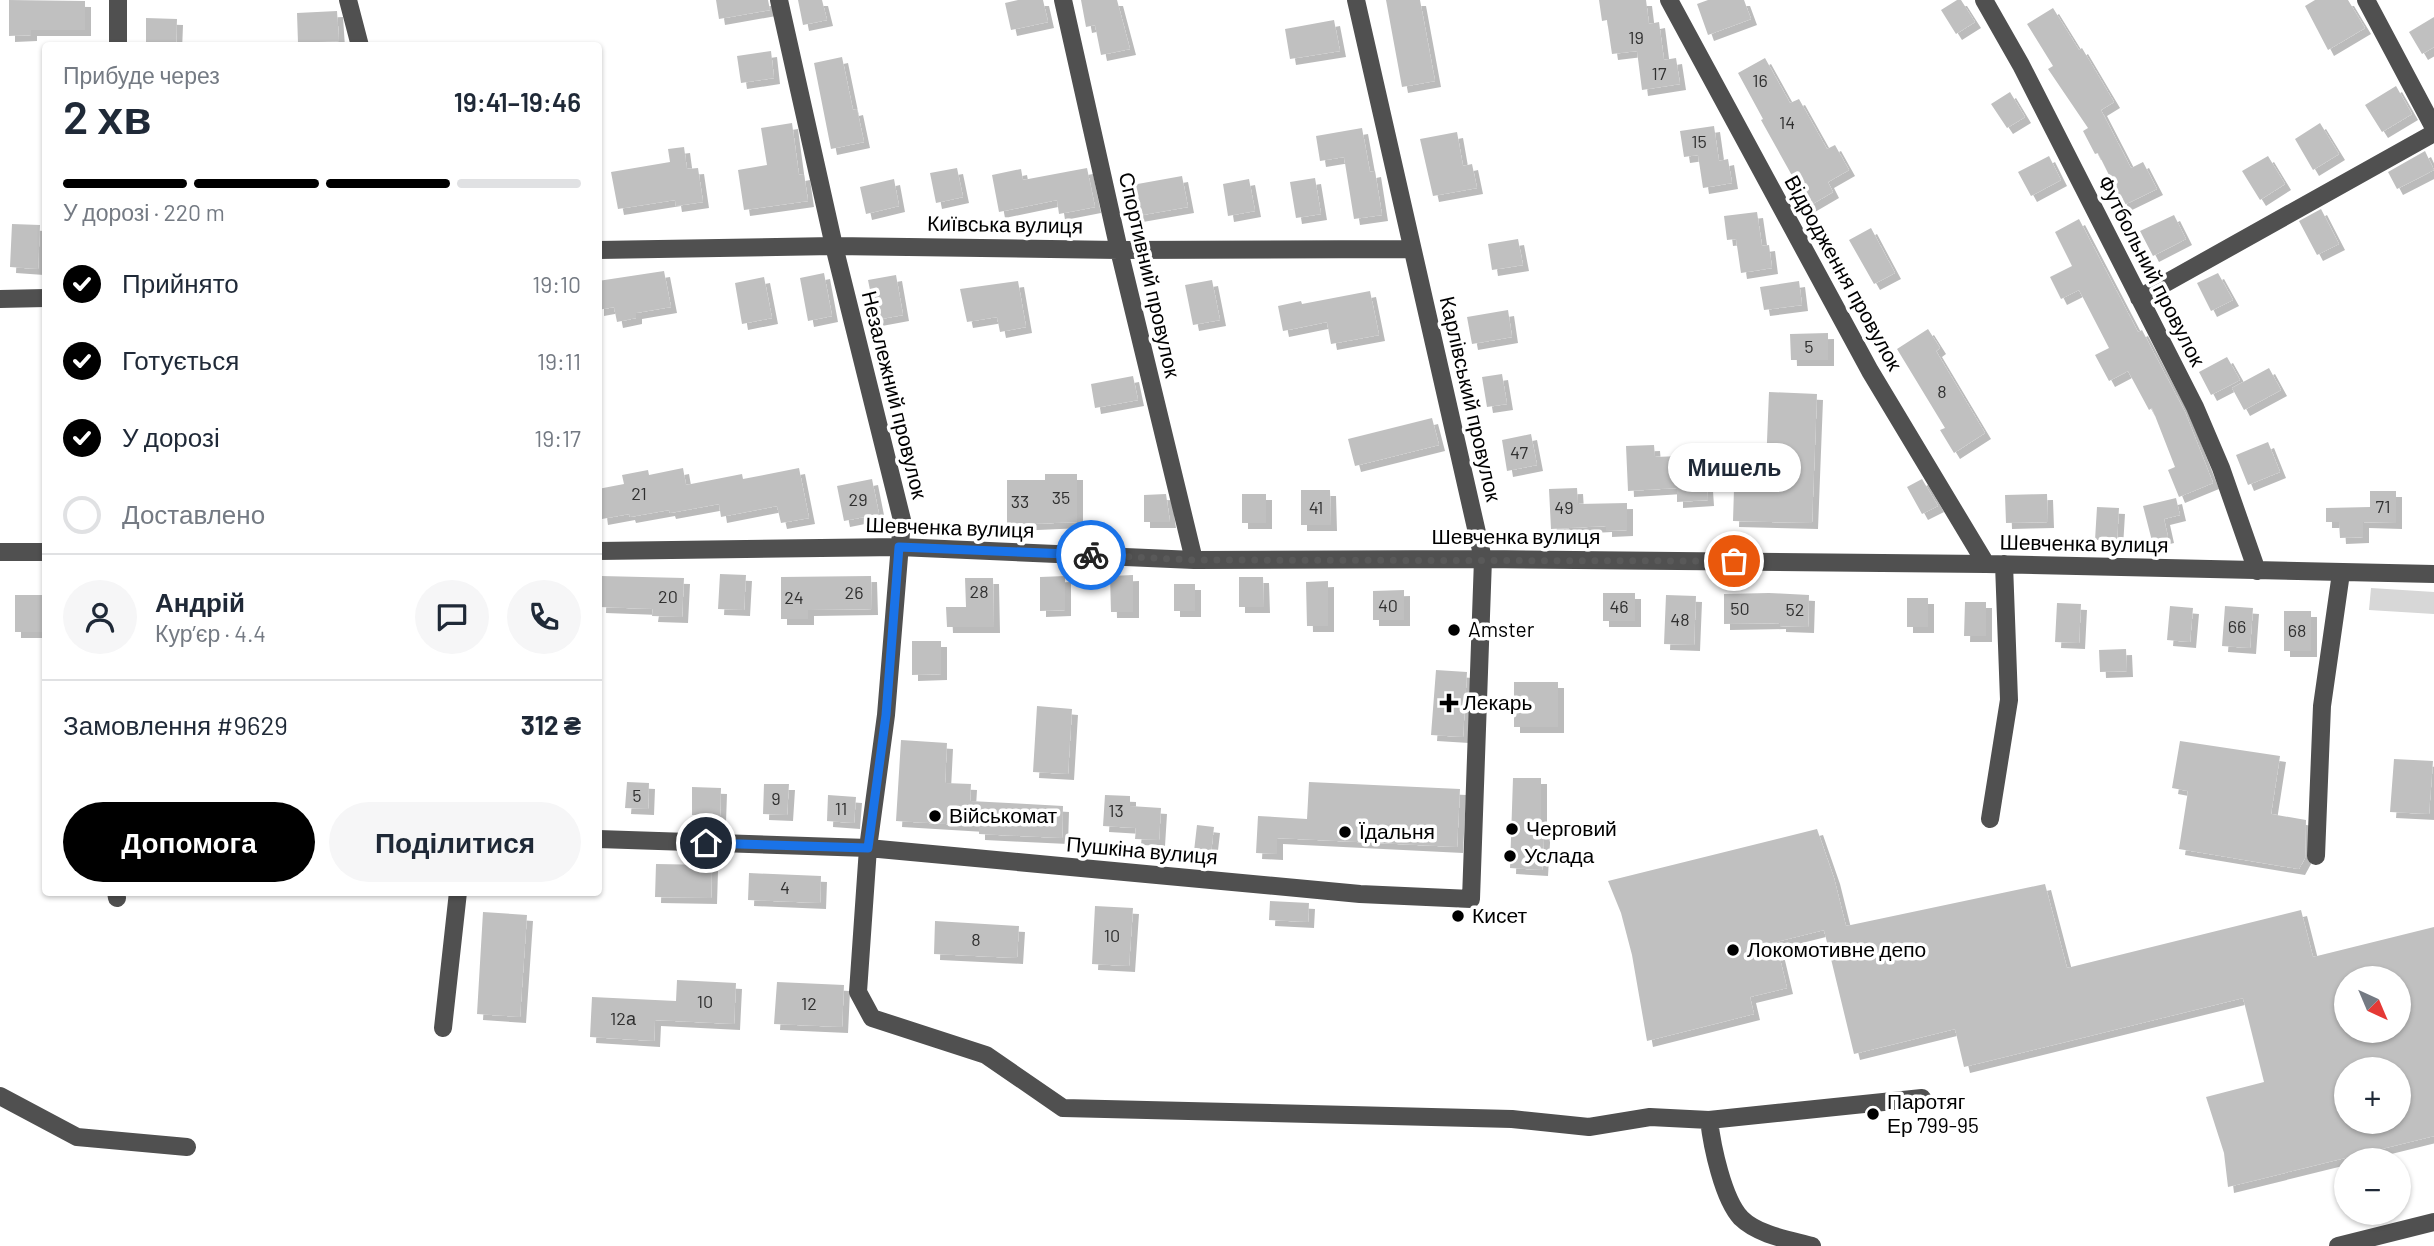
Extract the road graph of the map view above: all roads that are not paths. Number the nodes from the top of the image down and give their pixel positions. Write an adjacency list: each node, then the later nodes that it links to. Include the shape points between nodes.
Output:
1 (118, 0): 9 (street)
2 (348, 0): 10 (street)
3 (779, 0): 13 (street, Незалежний провулок)
4 (1063, 0): 16 (street, Спортивний провулок)
5 (1356, 0): 14 (street, Карлівський провулок)
6 (1669, 0): 26 (street, Відродження провулок, via 1864,359)
7 (1984, 0): 18 (street, Футбольний провулок)
8 (2367, 0): 11 (street)
9 (118, 42)
10 (359, 42)
11 (2434, 128)
12 (2434, 133): 18 (street)
13 (834, 246): 15 (street, Київська вулиця); 16 (street, Київська вулиця); 20 (street, Незалежний провулок, via 902,520)
14 (1412, 249): 16 (street, Київська вулиця); 24 (street, Карлівський провулок)
15 (602, 250)
16 (1119, 250): 25 (street, Спортивний провулок)
17 (42, 298): 19 (street)
18 (2139, 298): 27 (street, Футбольний провулок, via 2195,407)
19 (0, 299)
20 (899, 547): 21 (street, Шевченка вулиця); 25 (street, Шевченка вулиця); 32 (street, Незалежний провулок, via 886,715)
21 (602, 551)
22 (0, 552): 23 (street)
23 (42, 552)
24 (1483, 559): 25 (street, Шевченка вулиця); 26 (street, Шевченка вулиця); 35 (street, Карлівський провулок)
25 (1194, 560)
26 (1995, 564): 27 (street, Шевченка вулиця); 30 (street, via 2009,700)
27 (2257, 571): 28 (street, Шевченка вулиця)
28 (2341, 573): 29 (street, Шевченка вулиця); 33 (street, via 2322,706)
29 (2434, 574)
30 (1990, 819)
31 (602, 839): 32 (street, Пушкіна вулиця)
32 (868, 848): 35 (street, Пушкіна вулиця, via 1360,894); 39 (street, Незалежний провулок, via 858,992 873,1018 986,1055 1063,1108 1512,1119 1589,1128 1650,1117)
33 (2316, 856)
34 (458, 896): 36 (street)
35 (1471, 899)
36 (443, 1028)
37 (0, 1096): 40 (street, via 77,1137)
38 (1922, 1098): 39 (street, Незалежний провулок)
39 (1709, 1120): 42 (street, via 1730,1201 1742,1219 1763,1232)
40 (187, 1147)
41 (2434, 1222): 43 (street)
42 (1812, 1246)
43 (2338, 1246)

